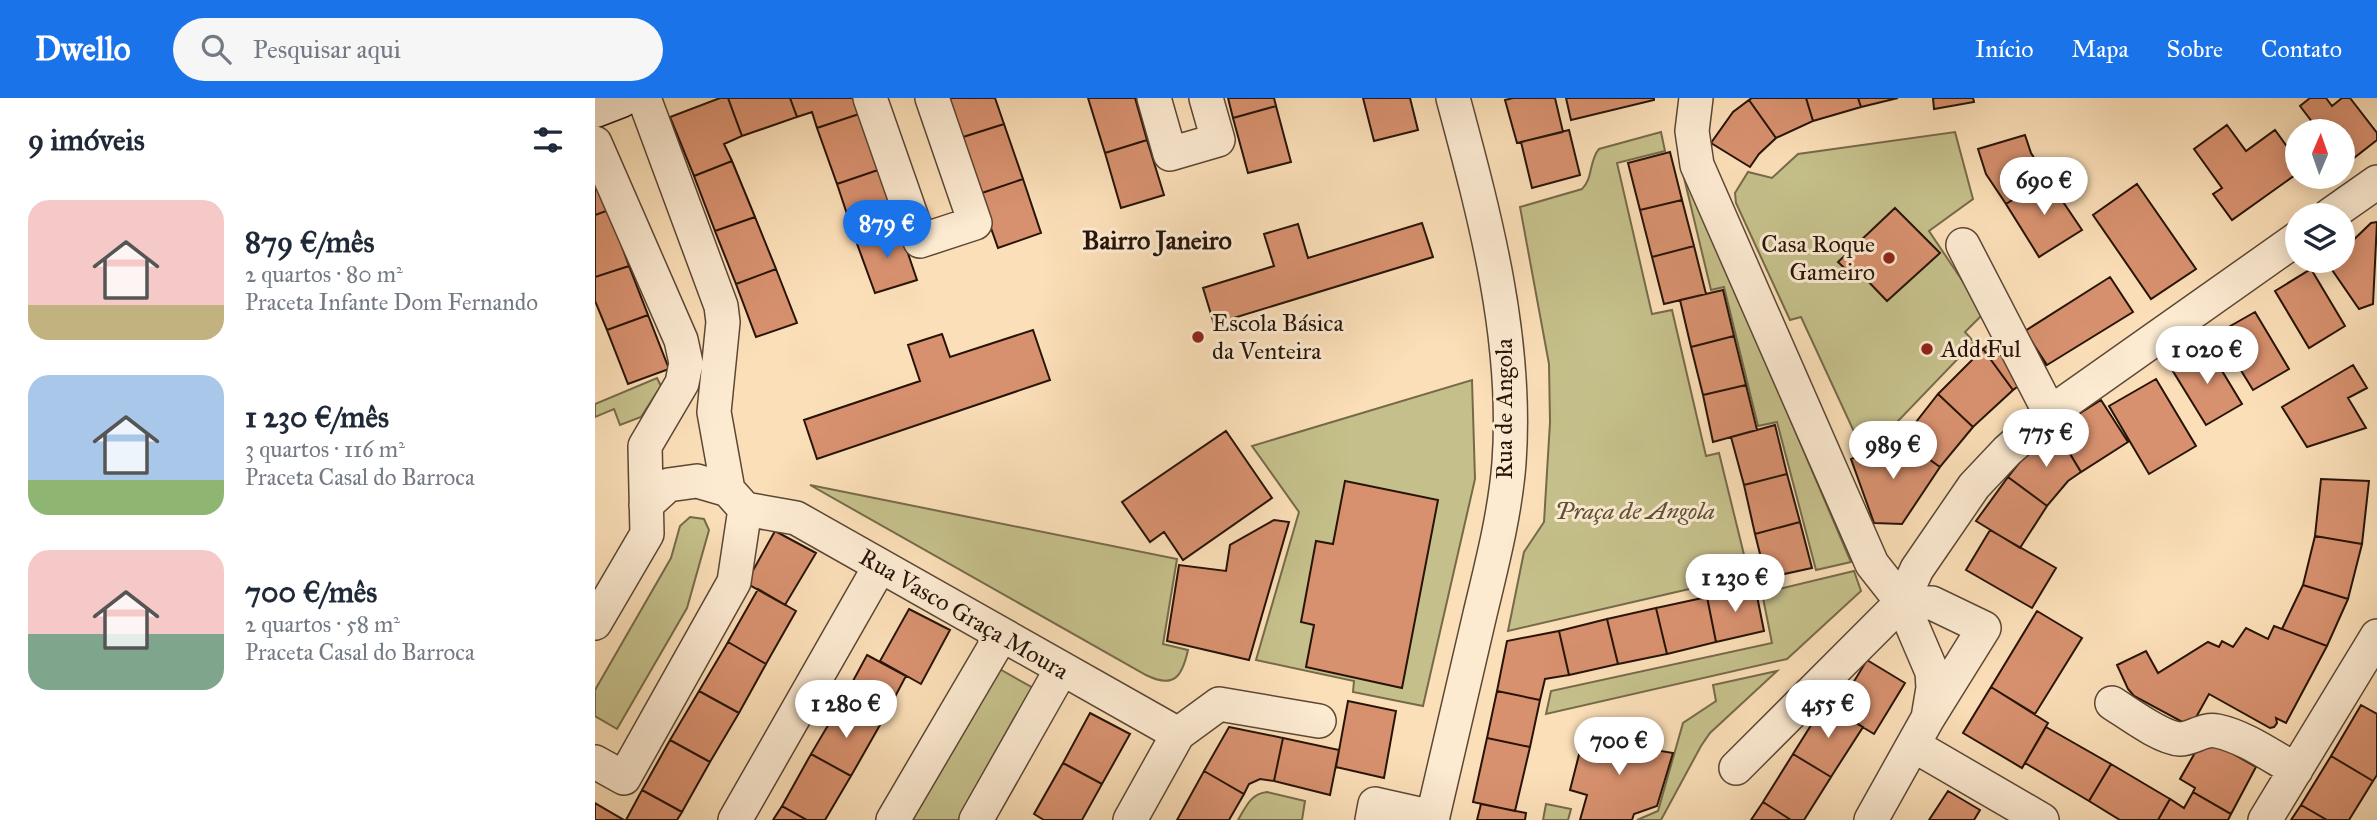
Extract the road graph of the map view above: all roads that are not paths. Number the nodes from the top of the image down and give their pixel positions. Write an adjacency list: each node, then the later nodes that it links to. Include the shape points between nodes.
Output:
1 (870, 98): 2 (street, via 920,241 975,223)
2 (932, 98)
3 (1154, 98): 4 (street, via 1170,154 1218,140)
4 (1206, 98)
5 (1453, 98): 31 (street, Rua de Angola, via 1503,316 1509,463 1499,533)
6 (1696, 98): 19 (street, via 1692,131 1697,165 1872,564)
7 (615, 101): 13 (street, via 721,306)
8 (595, 143): 14 (street)
9 (2377, 182): 10 (street)
10 (2347, 203)
11 (1963, 245): 15 (street)
12 (2285, 247): 15 (street)
13 (721, 335): 14 (street); 16 (street, via 714,412)
14 (681, 340): 17 (street, via 686,363 682,383 645,446)
15 (2050, 413): 19 (street, via 1974,486 1917,569)
16 (736, 499): 17 (street, Rua Vasco Graça Moura, via 697,481 668,485); 18 (street, Rua Vasco Graça Moura, via 796,518); 28 (street, via 734,582 624,778)
17 (646, 505): 20 (street, via 647,534)
18 (880, 566): 21 (street, Rua Vasco Graça Moura); 32 (street)
19 (1902, 602): 26 (street, via 1932,672 1933,688); 26 (street, via 1932,603 1984,628); 29 (street)
20 (595, 623)
21 (1001, 636): 23 (street, Rua Vasco Graça Moura); 33 (street)
22 (2377, 636): 30 (street)
23 (1061, 670): 27 (street, Rua Vasco Graça Moura); 34 (street)
24 (2112, 703): 30 (street, via 2167,736 2179,739 2219,731)
25 (1319, 722): 27 (street, via 1219,704)
26 (1921, 732): 37 (street); 38 (street)
27 (1178, 734): 35 (street)
28 (595, 762)
29 (1736, 768)
30 (2296, 770): 39 (street)
31 (1432, 819): 36 (street, via 1375,804)
32 (735, 820)
33 (893, 820)
34 (976, 820)
35 (1130, 820)
36 (1372, 820)
37 (1871, 820)
38 (2042, 820)
39 (2265, 820)

